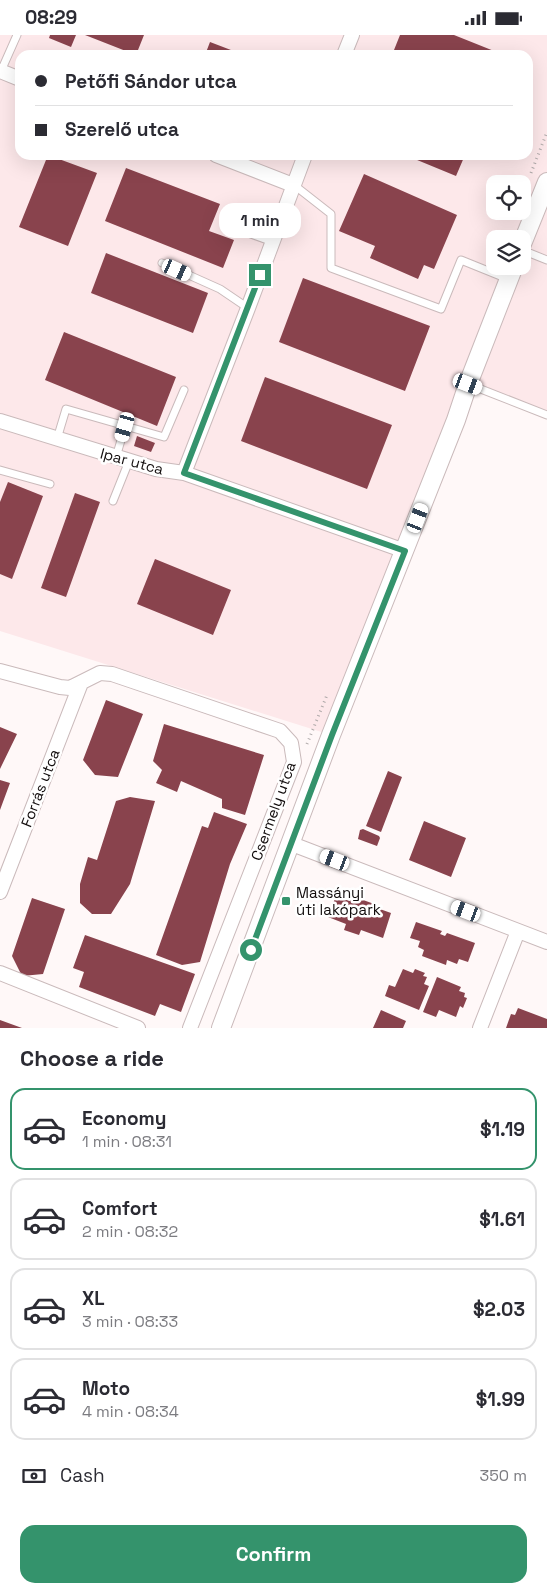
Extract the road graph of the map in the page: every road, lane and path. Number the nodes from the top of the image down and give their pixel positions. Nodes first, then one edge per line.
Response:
1 (17, 35) edge
2 (352, 35) edge
3 (346, 50) edge
4 (1, 71) edge
5 (15, 77) edge
6 (547, 131) edge
7 (229, 160) edge
8 (303, 160) edge
9 (531, 175) edge
10 (547, 182) edge
11 (293, 185) junction
12 (226, 225) dead end
13 (528, 230) edge
14 (273, 242) junction
15 (531, 253) edge
16 (547, 259) edge
17 (162, 263) dead end
18 (486, 266) edge
19 (510, 275) edge
20 (248, 307) junction
21 (468, 384) junction
22 (184, 390) dead end
23 (546, 414) edge
24 (0, 421) edge
25 (125, 427) junction
26 (57, 439) junction
27 (122, 459) junction
28 (0, 469) edge
29 (184, 473) junction
30 (50, 484) dead end
31 (113, 501) dead end
32 (405, 551) junction
33 (0, 671) edge
34 (81, 683) junction
35 (292, 844) junction
36 (1, 887) edge
37 (518, 931) junction
38 (547, 942) edge
39 (0, 973) edge
40 (138, 1028) edge
41 (190, 1028) edge
42 (221, 1028) edge
43 (480, 1028) edge

1 - 4 lane
2 - 3 street
4 - 5 street
6 - 9 path
7 - 11 street
8 - 11 street
10 - 13 street
11 - 14 street
11 - 18 lane
12 - 14 lane
14 - 20 street
15 - 16 lane
17 - 20 lane
19 - 21 street
20 - 29 street
21 - 23 lane
21 - 32 street
22 - 25 lane
24 - 26 street, Ipar utca
25 - 26 lane
25 - 27 lane
26 - 27 street, Ipar utca
27 - 29 street, Ipar utca
27 - 31 lane
28 - 30 lane
29 - 32 street, Ipar utca
32 - 35 street
33 - 34 street, Csermely utca
34 - 36 street, Forrás utca
34 - 41 street, Csermely utca
35 - 37 street
35 - 42 street
37 - 38 street
37 - 43 street
39 - 40 street

